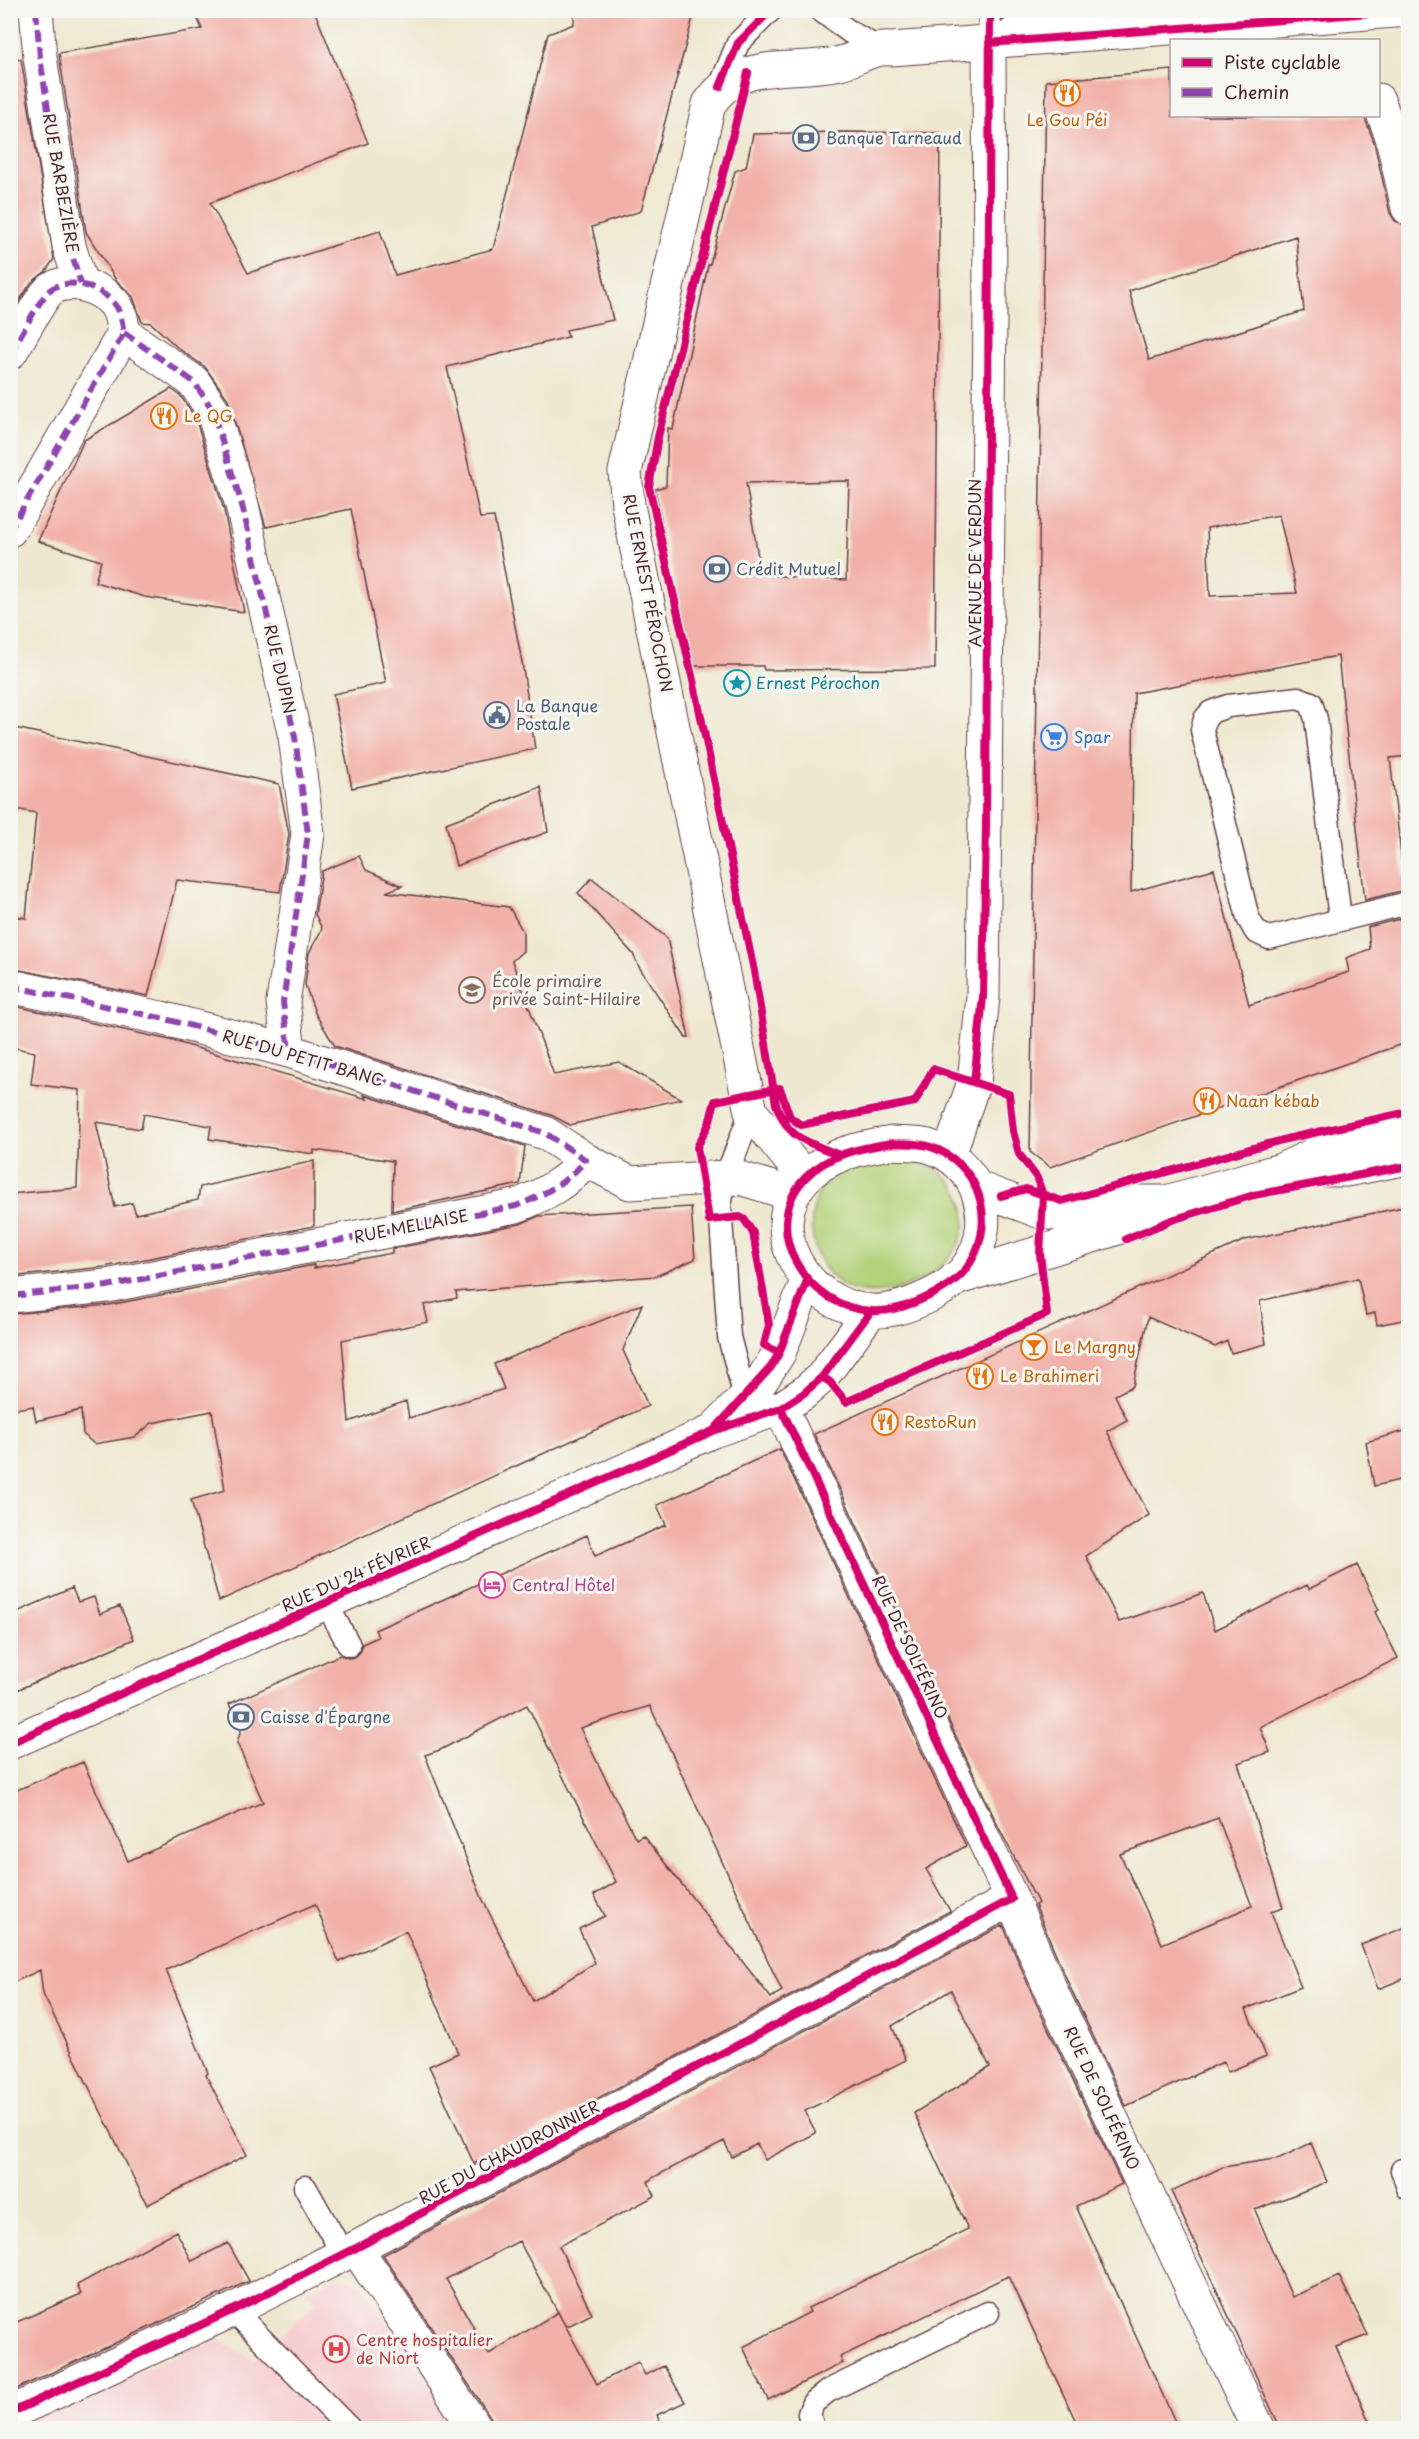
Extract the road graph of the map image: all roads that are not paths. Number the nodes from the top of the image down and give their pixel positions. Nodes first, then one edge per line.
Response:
1 (36, 10) edge
2 (771, 10) edge
3 (820, 10) edge
4 (990, 10) edge
5 (1084, 10) edge
6 (1408, 10) edge
7 (1358, 27) edge
8 (989, 43) junction
9 (878, 48) junction
10 (720, 87) junction
11 (1380, 105) edge
12 (1408, 208) edge
13 (81, 284) junction
14 (124, 333) junction
15 (10, 353) edge
16 (10, 530) edge
17 (1408, 903) edge
18 (1340, 920) junction
19 (10, 986) edge
20 (289, 1051) junction
21 (751, 1112) junction
22 (1408, 1127) edge
23 (949, 1155) junction
24 (1408, 1158) edge
25 (586, 1160) junction
26 (1281, 1170) junction
27 (726, 1177) junction
28 (799, 1186) junction
29 (978, 1188) junction
30 (1166, 1202) junction
31 (955, 1279) junction
32 (807, 1281) junction
33 (10, 1296) edge
34 (871, 1311) junction
35 (745, 1398) junction
36 (781, 1407) junction
37 (713, 1431) junction
38 (326, 1603) junction
39 (349, 1645) dead end
40 (10, 1743) edge
41 (1012, 1899) junction
42 (305, 2187) dead end
43 (350, 2251) junction
44 (233, 2310) junction
45 (988, 2313) dead end
46 (10, 2413) edge
47 (349, 2428) edge
48 (475, 2428) edge
49 (813, 2428) edge
50 (1258, 2428) edge

1 - 13 street, RUE BARBEZIÈRE
2 - 10 lane
3 - 9 lane
4 - 8 lane
5 - 8 lane
6 - 7 street
7 - 8 street
8 - 9 street
8 - 23 street, AVENUE DE VERDUN
9 - 10 street
10 - 21 street, RUE ERNEST PÉROCHON
11 - 12 street
13 - 14 street
13 - 15 street
14 - 16 street
14 - 20 street, RUE DUPIN
17 - 18 lane
18 - 18 lane
19 - 20 street, RUE DU PETIT BANC
20 - 25 street, RUE DU PETIT BANC
21 - 27 lane
21 - 28 street, RUE ERNEST PÉROCHON
22 - 26 street
23 - 28 street
23 - 29 street
24 - 26 street
25 - 27 street
25 - 33 street, RUE MELLAISE
26 - 30 street
27 - 28 street
27 - 35 lane
28 - 32 street
29 - 30 street
29 - 31 street
30 - 31 street
31 - 34 street
32 - 34 street
32 - 35 street, RUE DU 24 FÉVRIER
34 - 36 street, RUE DU 24 FÉVRIER
35 - 37 street, RUE DU 24 FÉVRIER
36 - 37 street, RUE DU 24 FÉVRIER
36 - 41 street, RUE DE SOLFÉRINO
37 - 38 street, RUE DU 24 FÉVRIER
38 - 39 lane
38 - 40 street, RUE DU 24 FÉVRIER
41 - 43 street, RUE DU CHAUDRONNIER
41 - 50 street, RUE DE SOLFÉRINO
42 - 43 lane
43 - 44 street, RUE DU CHAUDRONNIER
43 - 48 street
44 - 46 street, RUE DU CHAUDRONNIER
44 - 47 lane
45 - 49 lane

